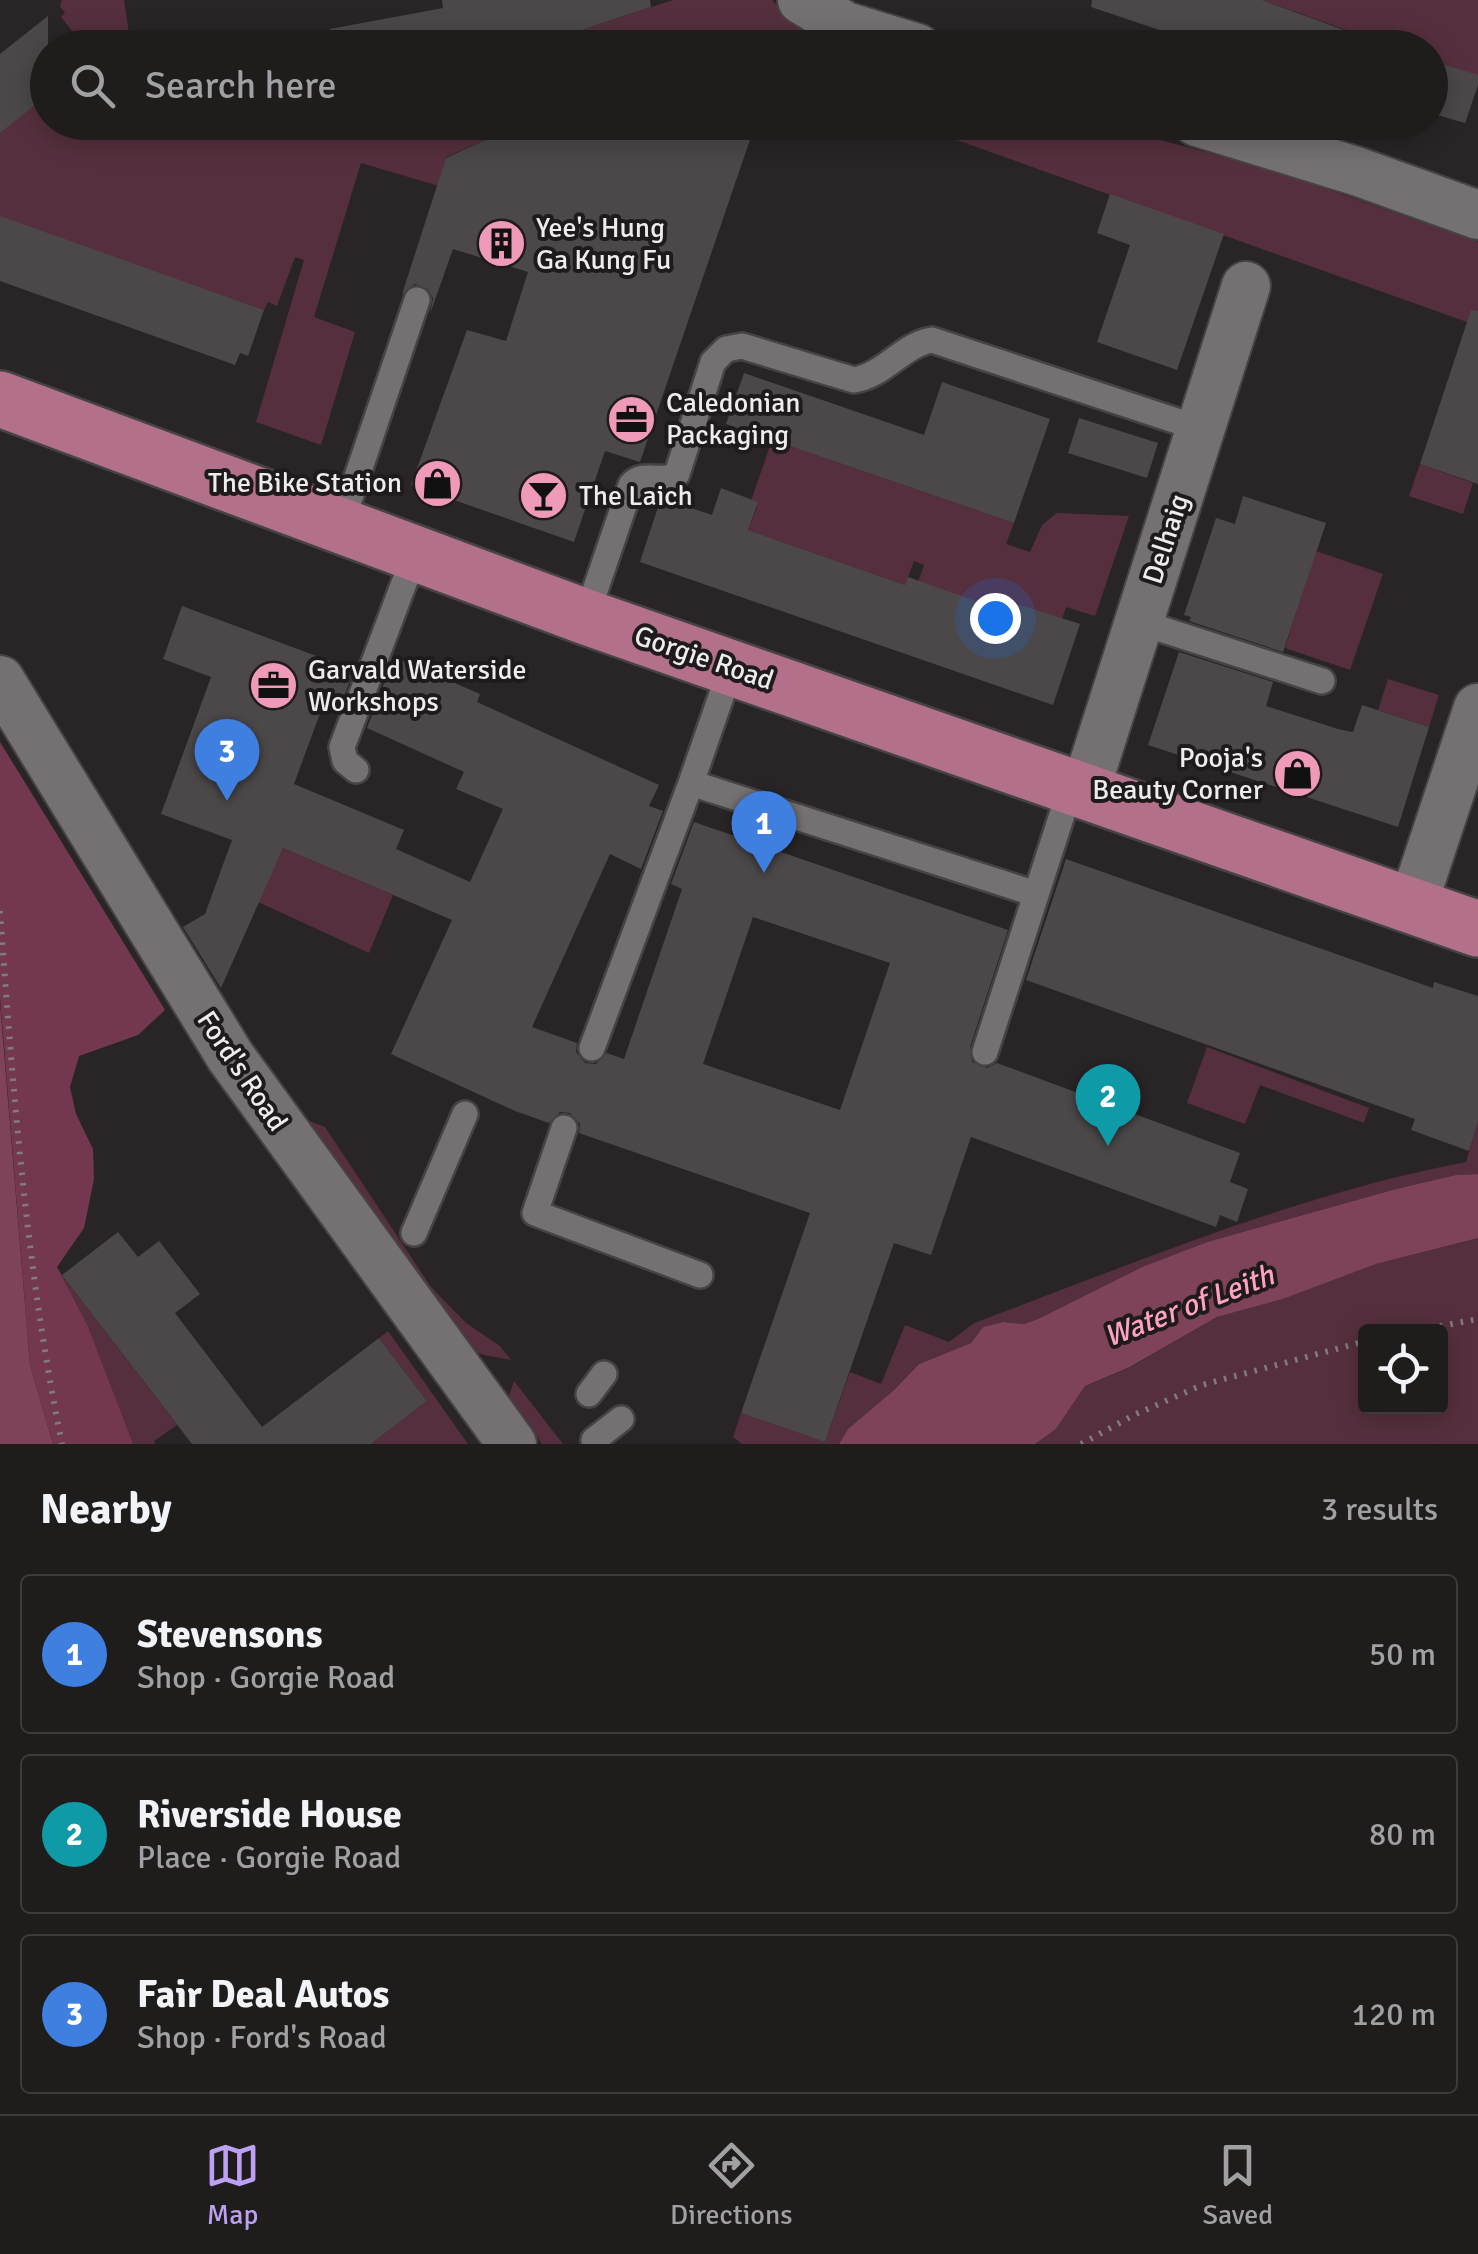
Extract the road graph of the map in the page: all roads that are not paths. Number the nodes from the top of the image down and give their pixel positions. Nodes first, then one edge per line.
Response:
1 (802, 0) edge
2 (858, 30) edge
3 (1254, 140) edge
4 (1478, 216) edge
5 (1246, 286) dead end
6 (416, 300) dead end
7 (0, 399) edge
8 (1201, 428) junction
9 (340, 527) junction
10 (415, 554) junction
11 (586, 616) junction
12 (1139, 622) junction
13 (731, 668) junction
14 (0, 680) edge
15 (1322, 682) dead end
16 (1478, 708) edge
17 (356, 770) dead end
18 (692, 783) junction
19 (1078, 789) junction
20 (1036, 894) junction
21 (1412, 906) junction
22 (1478, 929) edge
23 (592, 1048) dead end
24 (985, 1052) dead end
25 (465, 1114) dead end
26 (564, 1128) dead end
27 (414, 1233) dead end
28 (700, 1274) dead end
29 (621, 1419) dead end
30 (594, 1440) dead end
31 (512, 1444) edge

1 - 2 street
3 - 4 street
5 - 8 street, Delhaig
6 - 9 lane
7 - 9 main road, Gorgie Road
8 - 11 lane
8 - 12 street, Delhaig
9 - 10 main road, Gorgie Road
10 - 11 main road, Gorgie Road
10 - 17 lane
11 - 13 main road, Gorgie Road
12 - 15 lane
12 - 19 street, Delhaig
13 - 18 lane
13 - 19 main road, Gorgie Road
14 - 31 street, Ford's Road
16 - 21 street
18 - 20 lane
18 - 23 lane
19 - 20 lane
19 - 21 main road, Gorgie Road
20 - 24 lane
21 - 22 main road, Gorgie Road
25 - 27 lane
26 - 28 lane
29 - 30 lane

